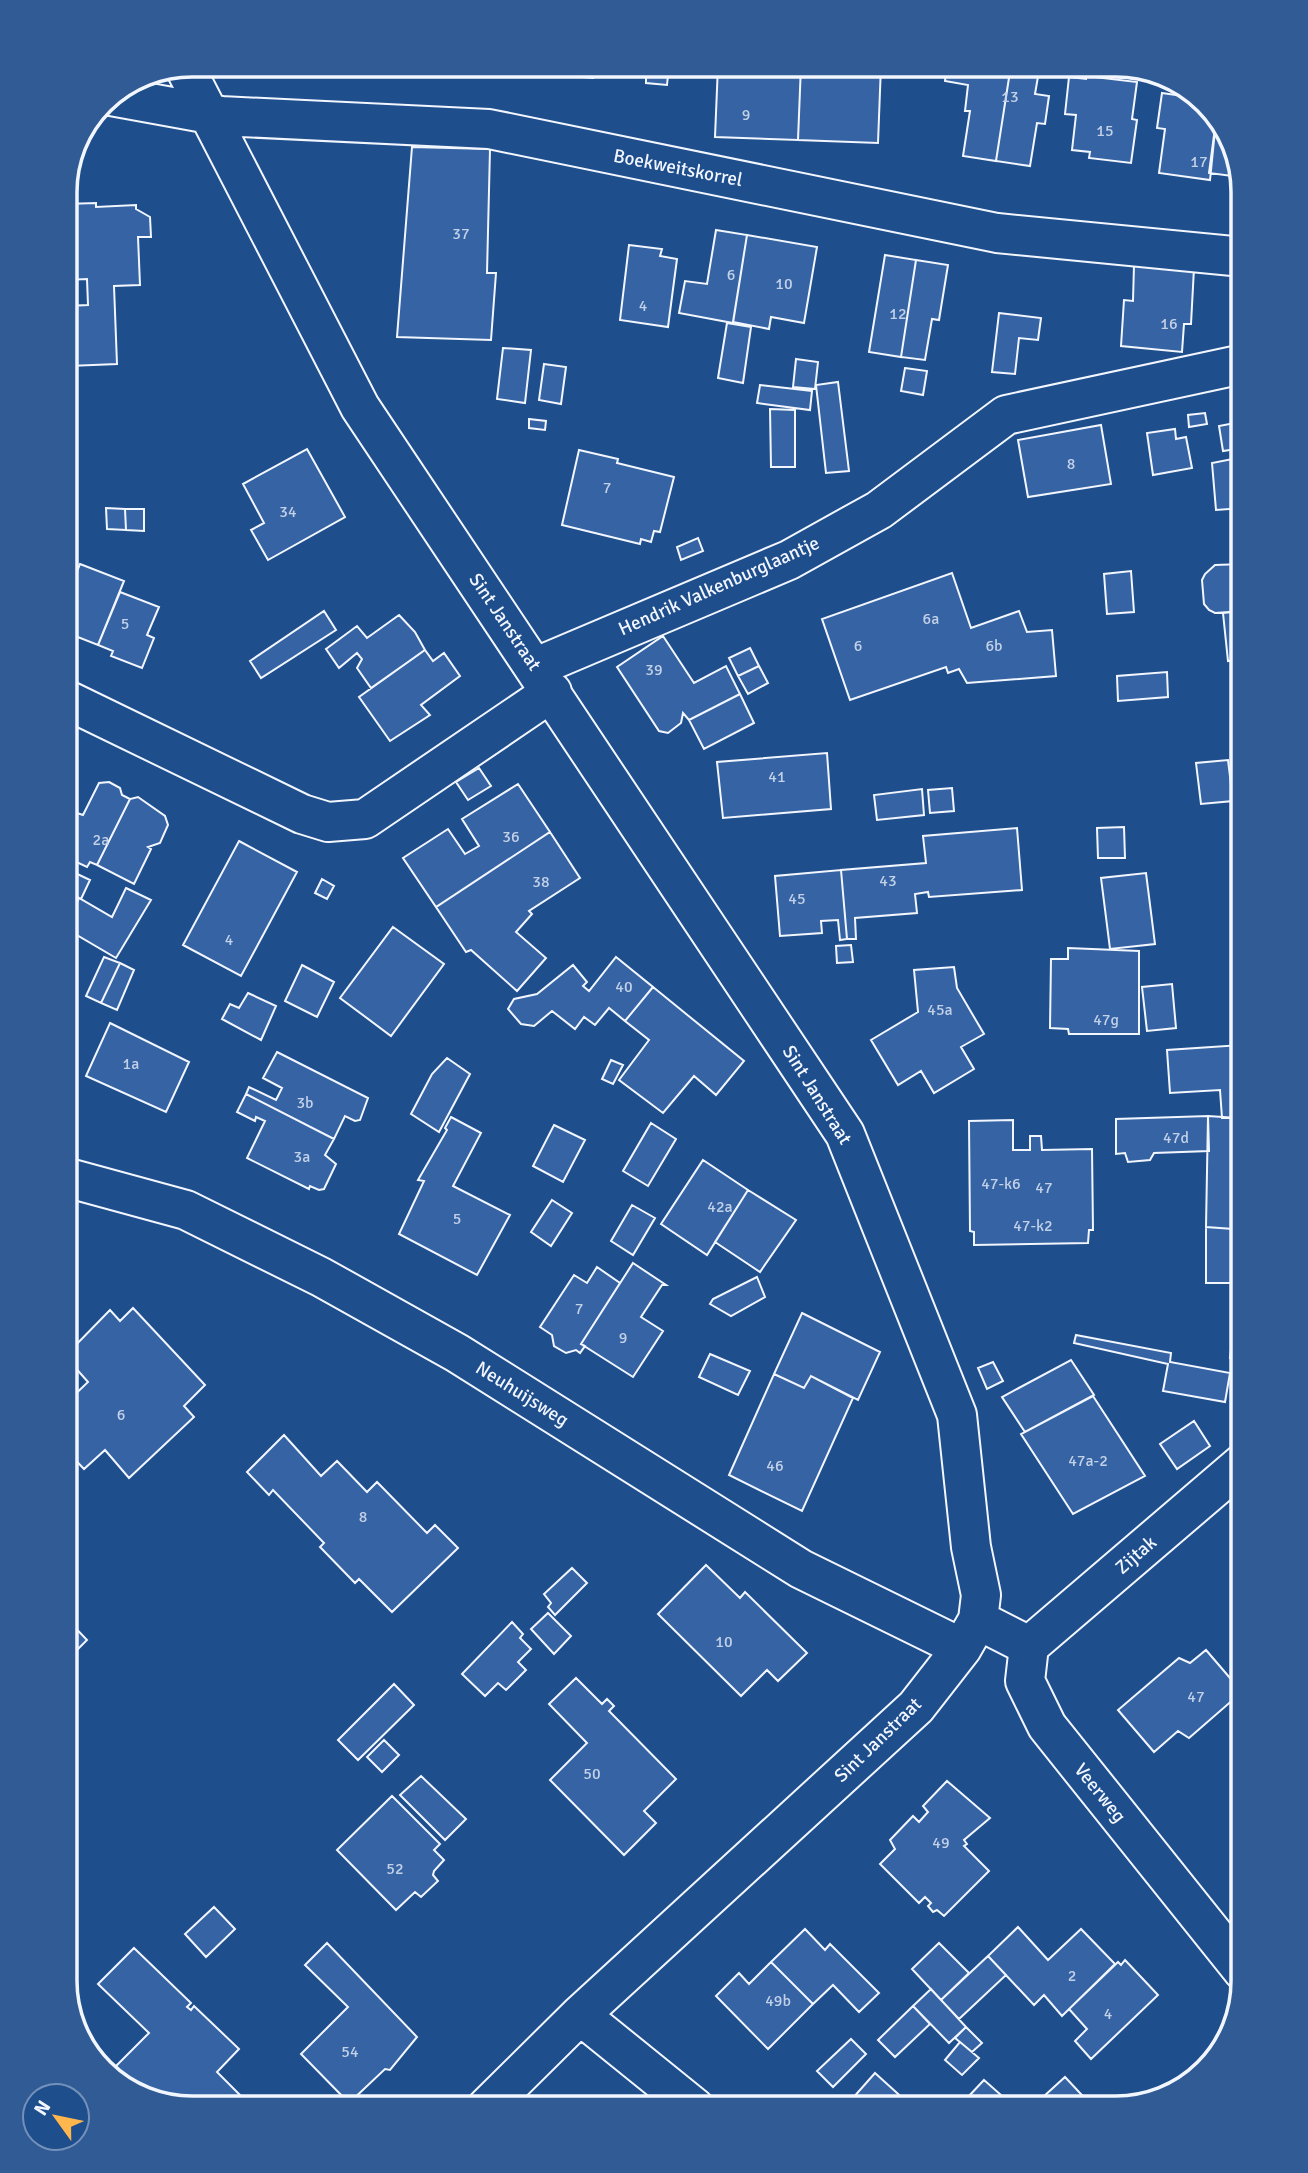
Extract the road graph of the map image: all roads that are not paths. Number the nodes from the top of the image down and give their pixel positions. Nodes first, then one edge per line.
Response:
1 (189, 77) edge
2 (126, 99) edge
3 (208, 115) junction
4 (1231, 256) edge
5 (1231, 367) edge
6 (544, 679) junction
7 (77, 705) edge
8 (77, 1180) edge
9 (1231, 1473) edge
10 (970, 1634) junction
11 (1029, 1646) junction
12 (1231, 1956) edge
13 (580, 2015) junction
14 (498, 2096) edge
15 (680, 2096) edge

1 - 3 street, Sint Janstraat
2 - 3 street, Boekweitskorrel
3 - 4 street, Boekweitskorrel
3 - 6 street, Sint Janstraat
5 - 6 street, Hendrik Valkenburglaantje
6 - 7 street, Hendrik Valkenburglaantje
6 - 10 street, Sint Janstraat
8 - 10 street, Neuhuijsweg
9 - 11 street, Zijtak
10 - 11 street
10 - 13 street, Sint Janstraat
11 - 12 street, Veerweg
13 - 14 street, Sint Janstraat
13 - 15 street

